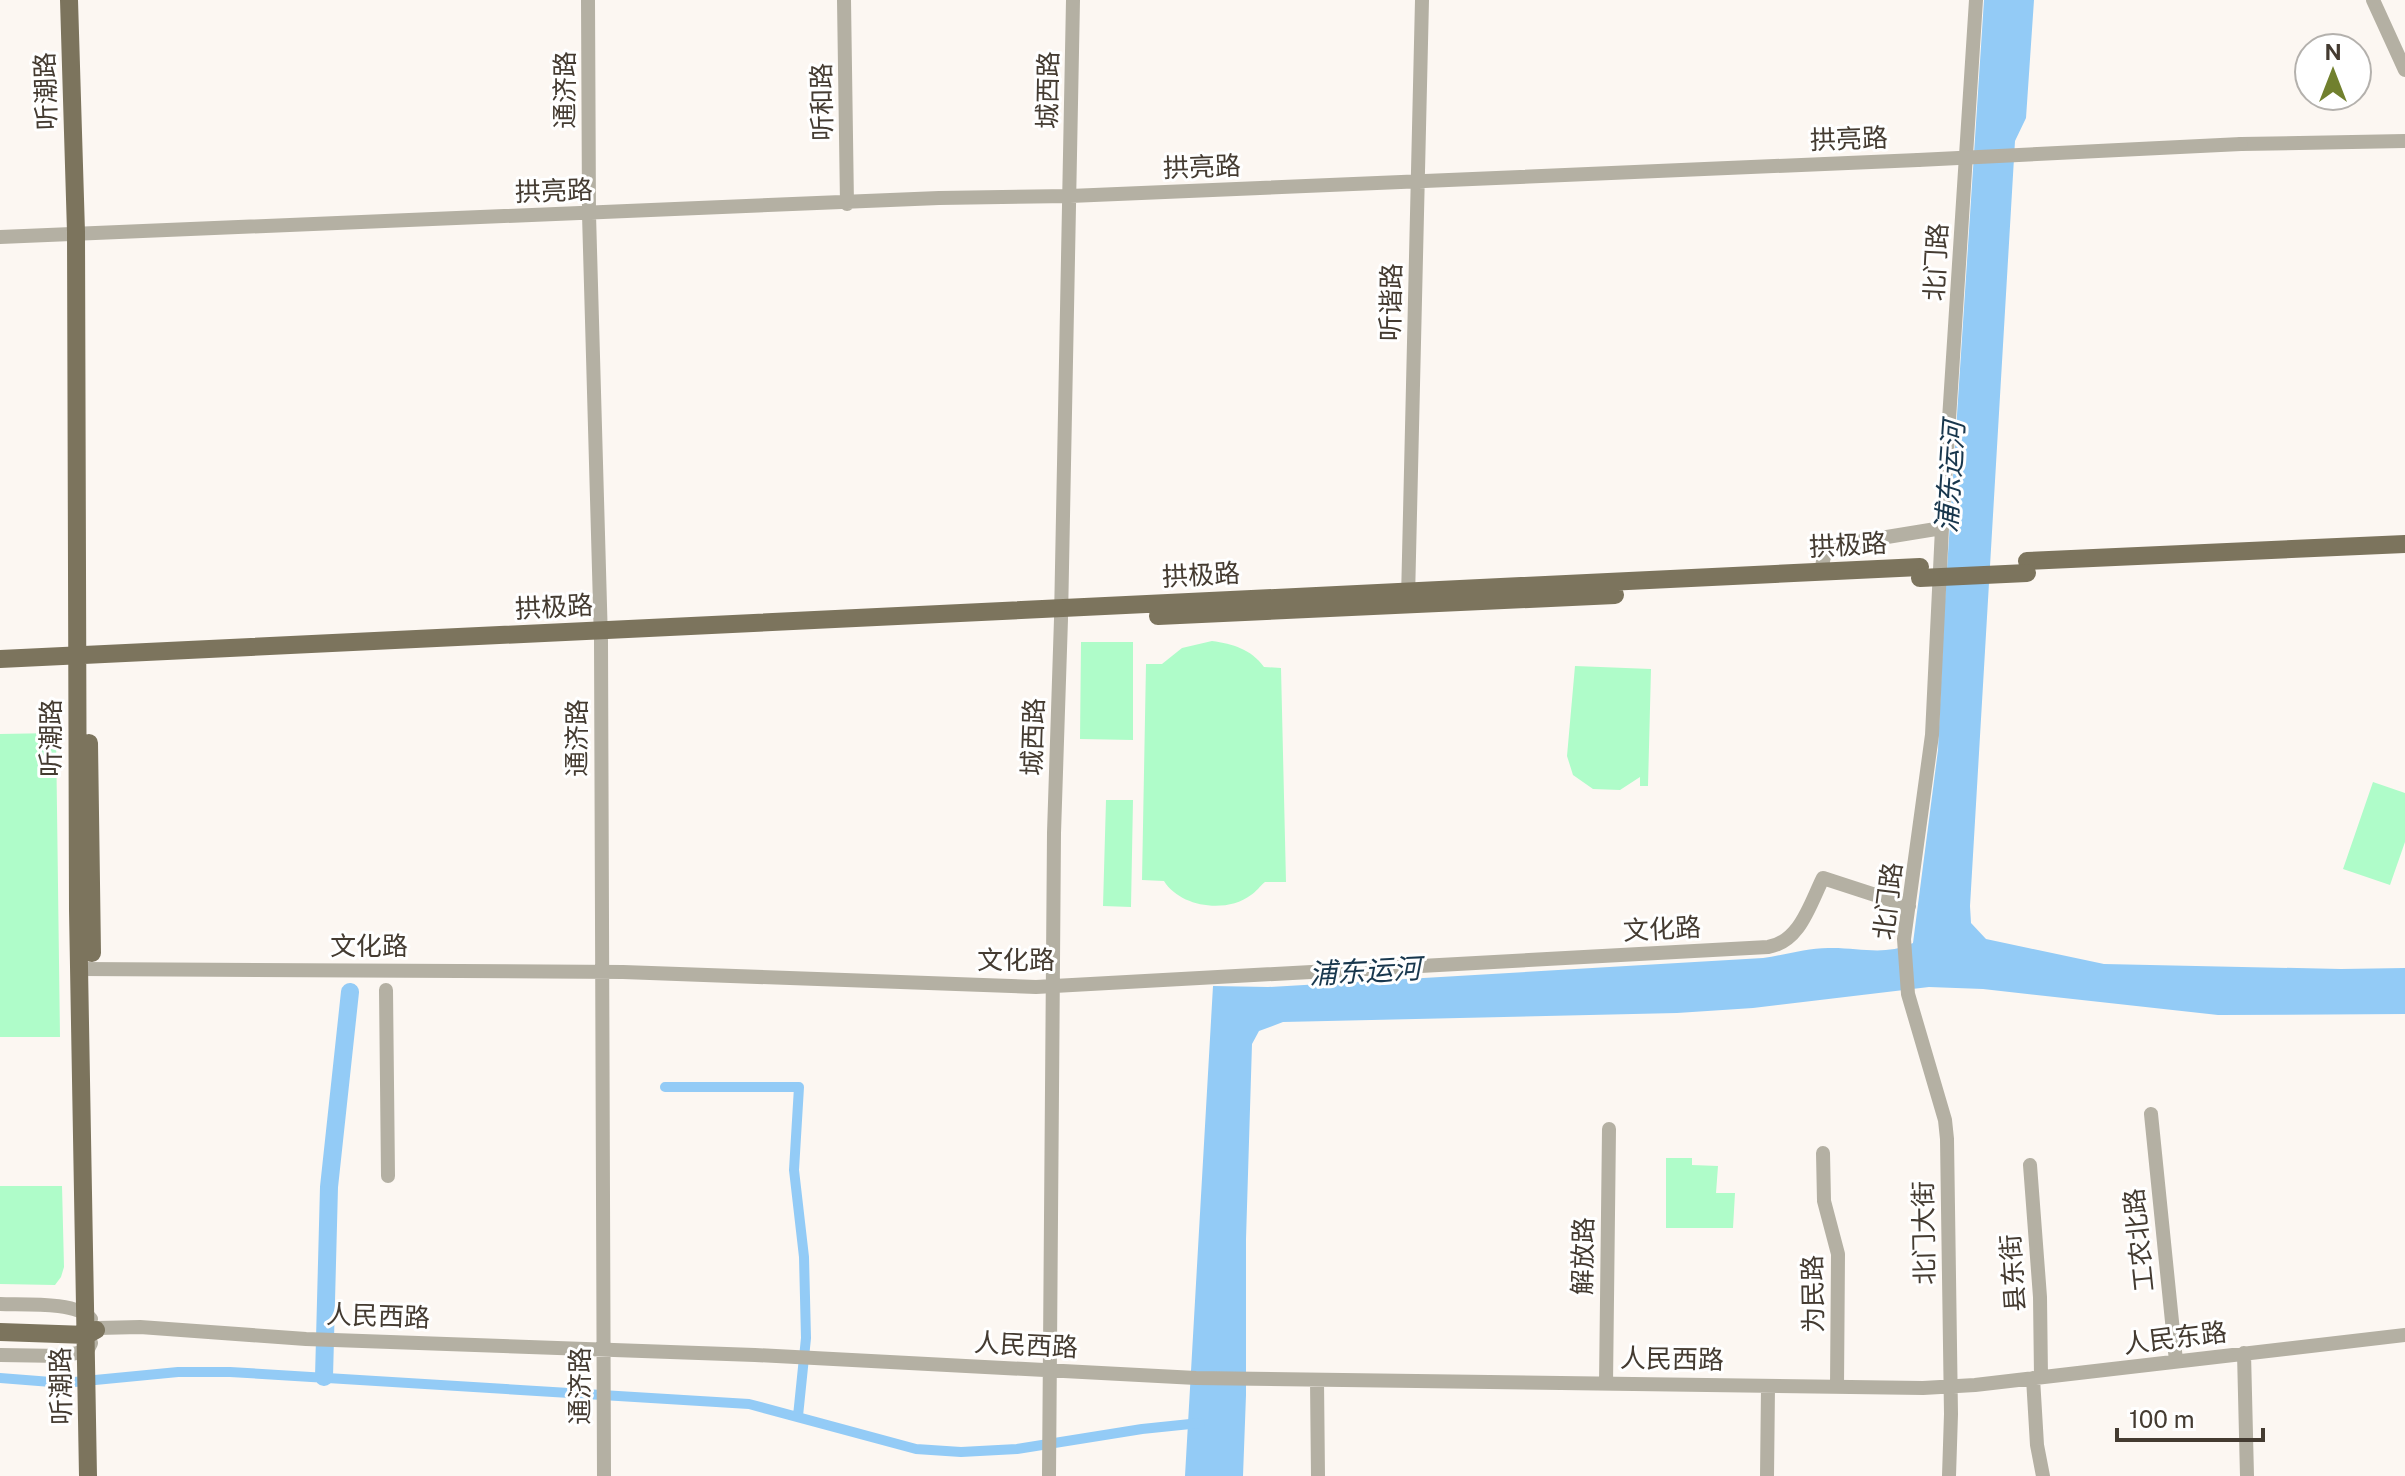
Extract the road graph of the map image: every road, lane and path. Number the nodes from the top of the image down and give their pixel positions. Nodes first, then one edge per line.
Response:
1 (69, 0) edge
2 (81, 0) edge
3 (588, 0) edge
4 (844, 0) edge
5 (1073, 0) edge
6 (1422, 0) edge
7 (1976, 0) edge
8 (2373, 0) edge
9 (2405, 70) edge
10 (2405, 141) edge
11 (1418, 182) junction
12 (1070, 196) junction
13 (847, 204) junction
14 (589, 214) junction
15 (81, 233) junction
16 (0, 237) edge
17 (1942, 528) junction
18 (2405, 544) edge
19 (2405, 556) edge
20 (2027, 567) junction
21 (1821, 572) junction
22 (1920, 573) junction
23 (1408, 599) junction
24 (1061, 614) junction
25 (601, 636) junction
26 (0, 659) edge
27 (83, 661) junction
28 (0, 670) edge
29 (1909, 906) junction
30 (86, 969) junction
31 (602, 972) junction
32 (1054, 986) junction
33 (386, 990) dead end
34 (1908, 994) joint
35 (2151, 1114) dead end
36 (1609, 1129) dead end
37 (1823, 1153) dead end
38 (2030, 1165) dead end
39 (388, 1176) dead end
40 (0, 1304) edge
41 (0, 1320) edge
42 (89, 1330) junction
43 (0, 1332) edge
44 (2405, 1335) edge
45 (603, 1352) junction
46 (2244, 1353) junction
47 (0, 1355) edge
48 (2176, 1361) junction
49 (1048, 1373) junction
50 (2037, 1378) junction
51 (1317, 1381) junction
52 (93, 1384) junction
53 (1606, 1384) junction
54 (1768, 1387) junction
55 (1837, 1387) junction
56 (1951, 1387) junction
57 (88, 1476) edge
58 (99, 1476) edge
59 (604, 1476) edge
60 (1049, 1476) edge
61 (1318, 1476) edge
62 (1767, 1476) edge
63 (1949, 1476) edge
64 (2043, 1476) edge
65 (2247, 1476) edge

1 - 15 main road, 听潮路
2 - 15 main road, 听潮路
3 - 14 street, 通济路
4 - 13 street, 听和路
5 - 12 street, 城西路
6 - 11 street, 听谐路
7 - 17 street, 北门路
8 - 9 street
10 - 11 street, 拱亮路, bridge
11 - 12 street, 拱亮路
11 - 23 street, 听谐路
12 - 13 street, 拱亮路
12 - 24 street, 城西路
13 - 14 street, 拱亮路
14 - 15 street, 拱亮路
14 - 25 street, 通济路
15 - 16 street, 拱亮路
15 - 27 main road, 听潮路
17 - 21 street
17 - 29 street, 北门路
18 - 20 main road, 拱极路
19 - 20 main road, 拱极路
20 - 22 main road, 拱极路
21 - 22 main road, 拱极路
21 - 23 main road, 拱极路
22 - 23 main road, 拱极路
23 - 24 main road, 拱极路
24 - 25 main road, 拱极路
24 - 32 street, 城西路
25 - 27 main road, 拱极路
25 - 31 street, 通济路
26 - 27 main road, 拱极路
27 - 28 main road, 拱极路
27 - 30 main road, 听潮路
29 - 32 street, 文化路
29 - 34 street, 北门路
30 - 31 street, 文化路
30 - 42 main road, 听潮路
31 - 32 street, 文化路
31 - 45 street, 通济路
32 - 49 street, 城西路
33 - 39 street
34 - 56 street, 北门大街
35 - 48 street, 工农北路
36 - 53 street, 解放路
37 - 55 street, 为民路
38 - 50 street, 县东街
40 - 42 street, 人民西路
41 - 42 main road, 人民西路
42 - 43 main road, 人民西路
42 - 45 street, 人民西路
42 - 47 street, 人民西路
42 - 52 main road, 听潮路
44 - 46 street, 人民东路
45 - 49 street, 人民西路
45 - 59 street, 通济路
46 - 48 street, 人民东路
46 - 65 street
48 - 50 street, 人民东路
49 - 51 street, 人民西路
49 - 60 street, 城西路
50 - 56 street, 人民东路
50 - 64 street, 县东街
51 - 53 street, 人民西路
51 - 61 street
52 - 57 main road, 听潮路
52 - 58 main road, 听潮路
53 - 54 street, 人民西路
54 - 55 street, 人民西路
54 - 62 street
55 - 56 street, 人民西路
56 - 63 street, 北门大街

